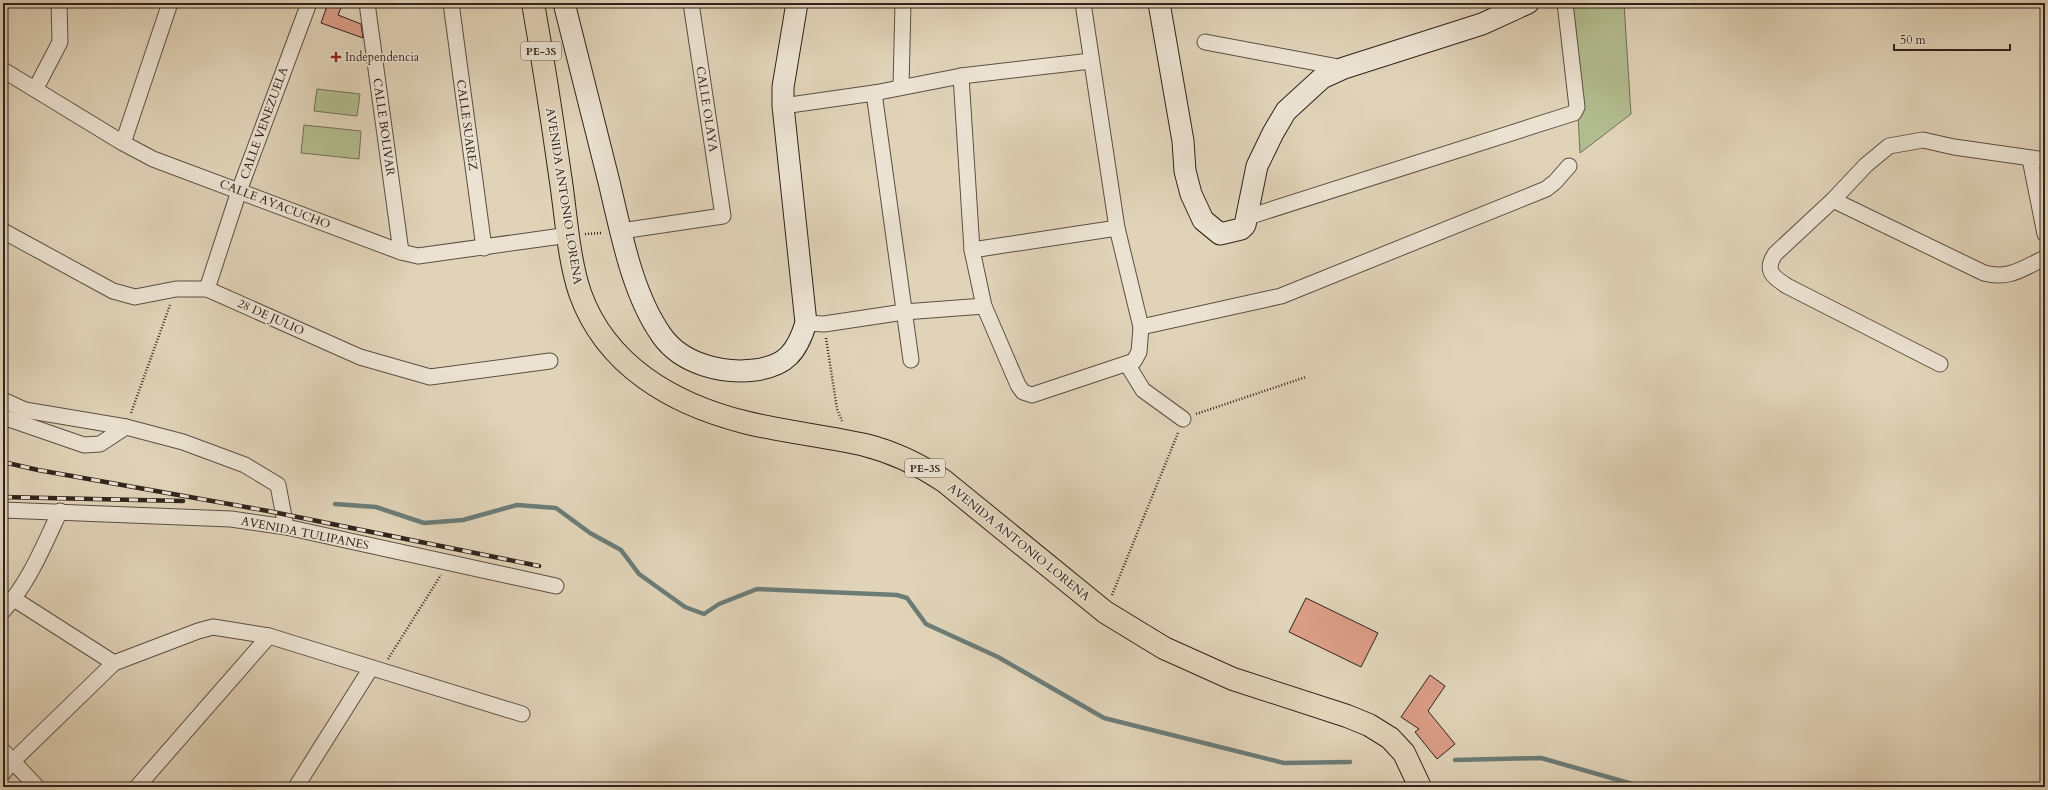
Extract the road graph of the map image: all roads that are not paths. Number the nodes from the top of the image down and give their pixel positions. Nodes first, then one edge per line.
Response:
1 (59, 3) edge
2 (170, 3) edge
3 (309, 3) edge
4 (367, 3) edge
5 (451, 3) edge
6 (533, 3) edge
7 (564, 3) edge
8 (690, 3) edge
9 (797, 3) edge
10 (903, 3) edge
11 (1083, 3) edge
12 (1159, 3) edge
13 (1528, 3) edge
14 (1565, 3) edge
15 (1205, 42) dead end
16 (1091, 61) junction
17 (1344, 68) junction
18 (3, 70) edge
19 (961, 76) junction
20 (901, 87) junction
21 (36, 88) junction
22 (874, 93) junction
23 (783, 106) junction
24 (123, 143) junction
25 (2030, 159) junction
26 (2045, 160) edge
27 (1569, 166) dead end
28 (239, 191) junction
29 (1833, 200) junction
30 (1248, 217) junction
31 (1117, 228) junction
32 (3, 231) edge
33 (621, 231) junction
34 (2045, 234) edge
35 (569, 235) junction
36 (484, 248) junction
37 (972, 250) junction
38 (401, 252) junction
39 (2045, 258) edge
40 (207, 289) junction
41 (984, 306) junction
42 (904, 312) junction
43 (815, 324) junction
44 (1141, 327) junction
45 (911, 360) dead end
46 (550, 361) dead end
47 (1127, 364) junction
48 (1940, 364) dead end
49 (3, 400) edge
50 (3, 417) edge
51 (1183, 419) road end
52 (126, 427) junction
53 (3, 510) edge
54 (60, 511) junction
55 (286, 527) junction
56 (556, 586) dead end
57 (14, 599) junction
58 (3, 611) edge
59 (269, 636) junction
60 (114, 663) junction
61 (376, 669) junction
62 (522, 714) dead end
63 (6, 762) edge
64 (37, 787) edge
65 (137, 787) edge
66 (296, 787) edge
67 (1420, 787) edge

1 - 21 street
2 - 24 street
3 - 28 street, CALLE VENEZUELA
4 - 38 street, CALLE BOLIVAR
5 - 36 street, CALLE SUAREZ
6 - 35 highway, AVENIDA ANTONIO LORENA / PE-3S
7 - 33 main road
8 - 33 street, CALLE OLAYA
9 - 23 main road
10 - 20 street
11 - 16 street
12 - 30 main road
13 - 17 main road
14 - 30 street
15 - 17 street
16 - 19 street
16 - 31 street
17 - 30 main road
18 - 21 street, CALLE AYACUCHO
19 - 20 street
19 - 37 street
20 - 22 street
21 - 24 street, CALLE AYACUCHO
22 - 23 street
22 - 42 street
23 - 43 main road
24 - 28 street, CALLE AYACUCHO
25 - 26 street
25 - 29 street
25 - 34 street
27 - 44 street
28 - 38 street, CALLE AYACUCHO
28 - 40 street, CALLE VENEZUELA
29 - 39 street
29 - 48 street
31 - 37 street
31 - 44 street
32 - 40 street, 28 DE JULIO
33 - 43 main road
35 - 36 street, CALLE AYACUCHO
35 - 67 highway, AVENIDA ANTONIO LORENA / PE-3S
36 - 38 street, CALLE AYACUCHO
37 - 41 street
40 - 46 street, 28 DE JULIO
41 - 42 street
41 - 47 street
42 - 43 street
42 - 45 street
44 - 47 street
47 - 51 street
49 - 52 street
50 - 52 street
52 - 55 street
53 - 54 street, AVENIDA TULIPANES
54 - 55 street, AVENIDA TULIPANES
54 - 57 street
55 - 56 street, AVENIDA TULIPANES
57 - 58 street
57 - 60 street
59 - 60 street
59 - 61 street
59 - 65 street
60 - 63 street
61 - 62 street
61 - 66 street
63 - 64 street

